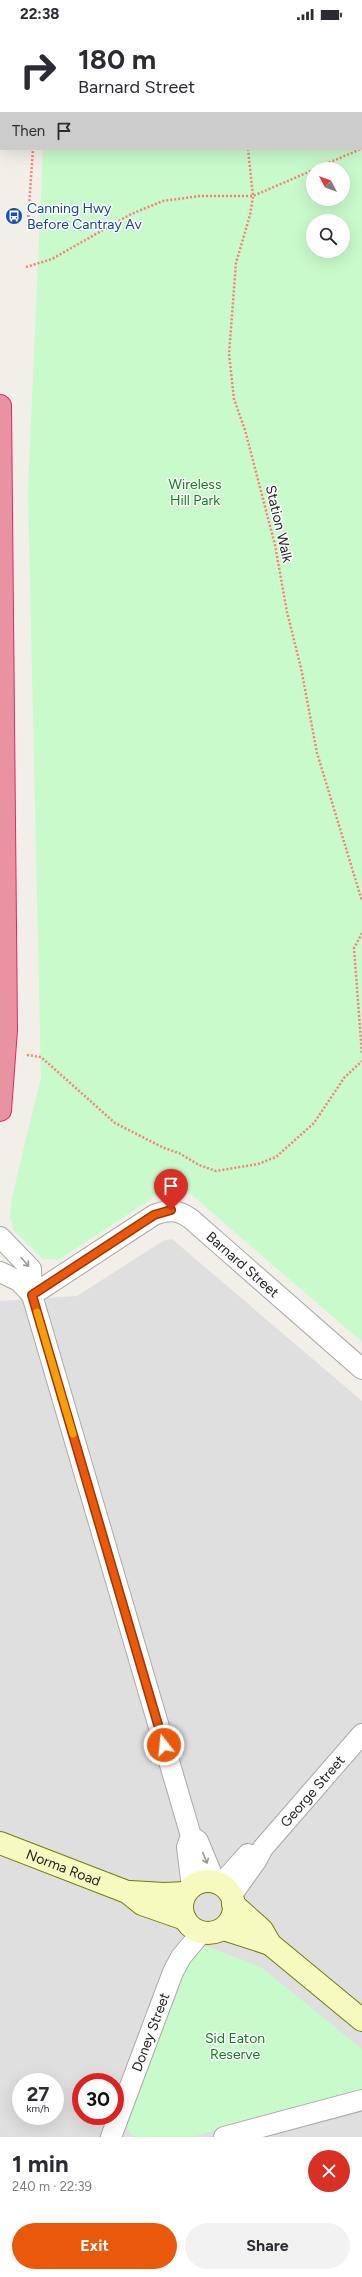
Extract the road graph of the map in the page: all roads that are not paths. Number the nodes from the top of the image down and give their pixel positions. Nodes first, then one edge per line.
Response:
1 (0, 406) edge
2 (0, 1110) edge
3 (0, 1237) edge
4 (0, 1272) edge
5 (32, 1295) junction
6 (362, 1369) edge
7 (362, 1734) edge
8 (191, 1836) junction
9 (0, 1843) edge
10 (189, 1890) junction
11 (126, 1892) junction
12 (225, 1892) junction
13 (192, 1925) junction
14 (224, 1929) junction
15 (270, 1944) junction
16 (362, 2020) edge
17 (362, 2100) edge
18 (111, 2137) edge
19 (224, 2137) edge

1 - 2 highway
3 -> 5 street
4 - 5 street
5 - 6 street, Barnard Street
5 - 8 street
7 - 12 street, George Street
8 - 10 street
8 -> 12 street
9 - 11 street, Norma Road
10 - 11 street, Norma Road
10 - 12 street
10 - 13 street
11 - 13 street, Norma Road
12 - 14 street
12 - 15 street
13 - 14 street
13 - 18 street, Doney Street
14 - 15 street
15 - 16 street
17 - 19 street

